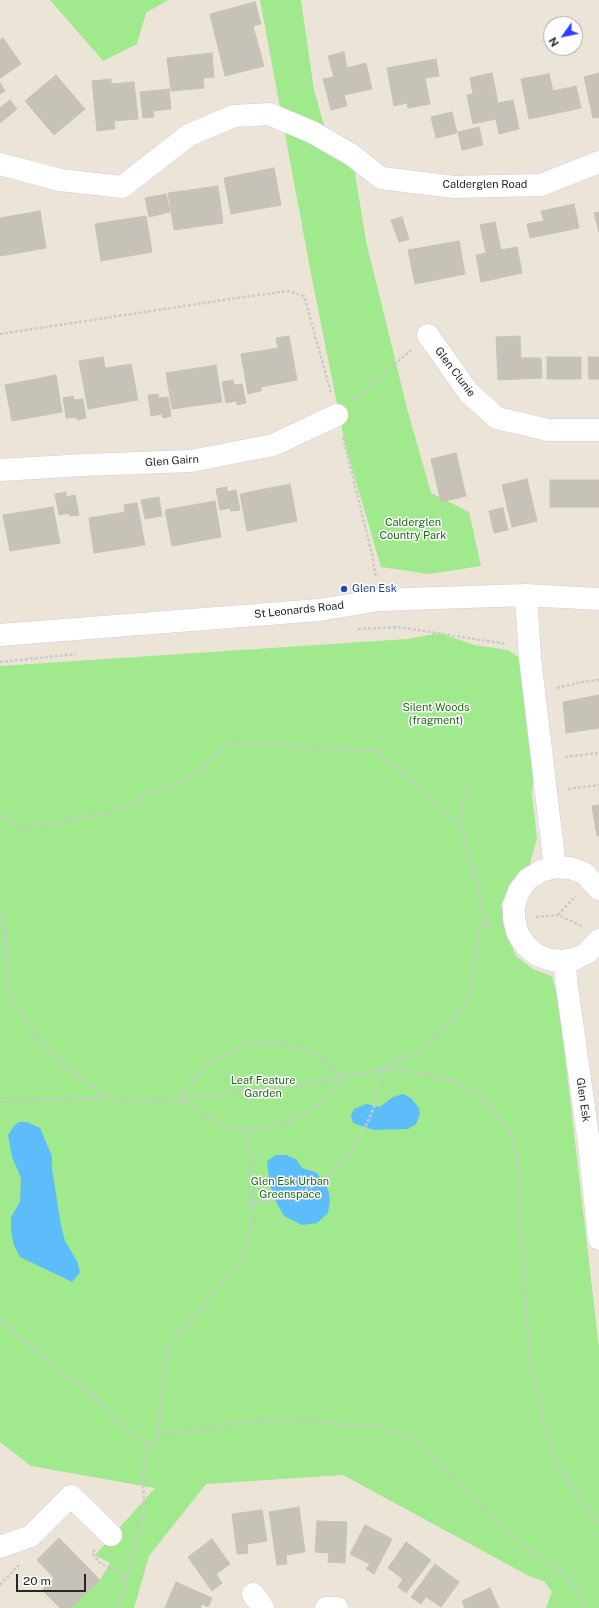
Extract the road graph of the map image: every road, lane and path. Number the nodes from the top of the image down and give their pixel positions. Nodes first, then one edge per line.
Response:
1 (599, 162) edge
2 (0, 164) edge
3 (0, 334) edge
4 (428, 335) joint
5 (337, 415) junction
6 (599, 430) edge
7 (0, 470) edge
8 (526, 595) junction
9 (599, 599) edge
10 (379, 600) junction
11 (355, 629) dead end
12 (0, 635) edge
13 (530, 649) junction
14 (77, 654) dead end
15 (0, 662) edge
16 (599, 680) edge
17 (557, 688) dead end
18 (599, 753) edge
19 (542, 758) junction
20 (599, 785) edge
21 (469, 786) dead end
22 (569, 789) dead end
23 (0, 814) edge
24 (454, 820) dead end
25 (555, 867) junction
26 (599, 889) edge
27 (0, 914) edge
28 (514, 920) junction
29 (487, 925) junction
30 (592, 934) edge
31 (566, 961) junction
32 (378, 1071) junction
33 (342, 1077) junction
34 (109, 1098) junction
35 (181, 1099) junction
36 (591, 1099) edge
37 (0, 1100) edge
38 (246, 1128) junction
39 (252, 1203) junction
40 (599, 1239) edge
41 (0, 1319) edge
42 (159, 1433) junction
43 (148, 1446) junction
44 (599, 1524) edge
45 (111, 1535) dead end
46 (0, 1547) edge
47 (116, 1608) edge
48 (326, 1608) edge
49 (337, 1608) edge
50 (584, 1608) edge

1 - 2 street, Calderglen Road
3 - 5 path
4 - 5 path
4 - 6 street, Glen Clunie
5 - 7 street, Glen Gairn
5 - 10 path
8 - 9 street, St Leonards Road
8 - 10 street, St Leonards Road
8 - 13 street
10 - 12 street, St Leonards Road
11 - 13 path
13 - 19 street
14 - 15 path
16 - 17 path
18 - 19 path
19 - 25 street
20 - 22 path
21 - 29 path
23 - 24 path
25 - 26 street
25 - 28 street
27 - 34 path
28 - 29 path
28 - 30 path
28 - 31 street
29 - 32 path
30 - 31 street
31 - 36 street, Glen Esk
32 - 33 path
32 - 39 path
32 - 44 path
33 - 35 path
33 - 35 path
33 - 38 path
34 - 35 path
34 - 37 path
35 - 38 path
36 - 40 street, Glen Esk
38 - 39 path
39 - 42 path
41 - 43 path
42 - 43 path
42 - 50 path
43 - 47 path
45 - 46 street
48 - 49 street

